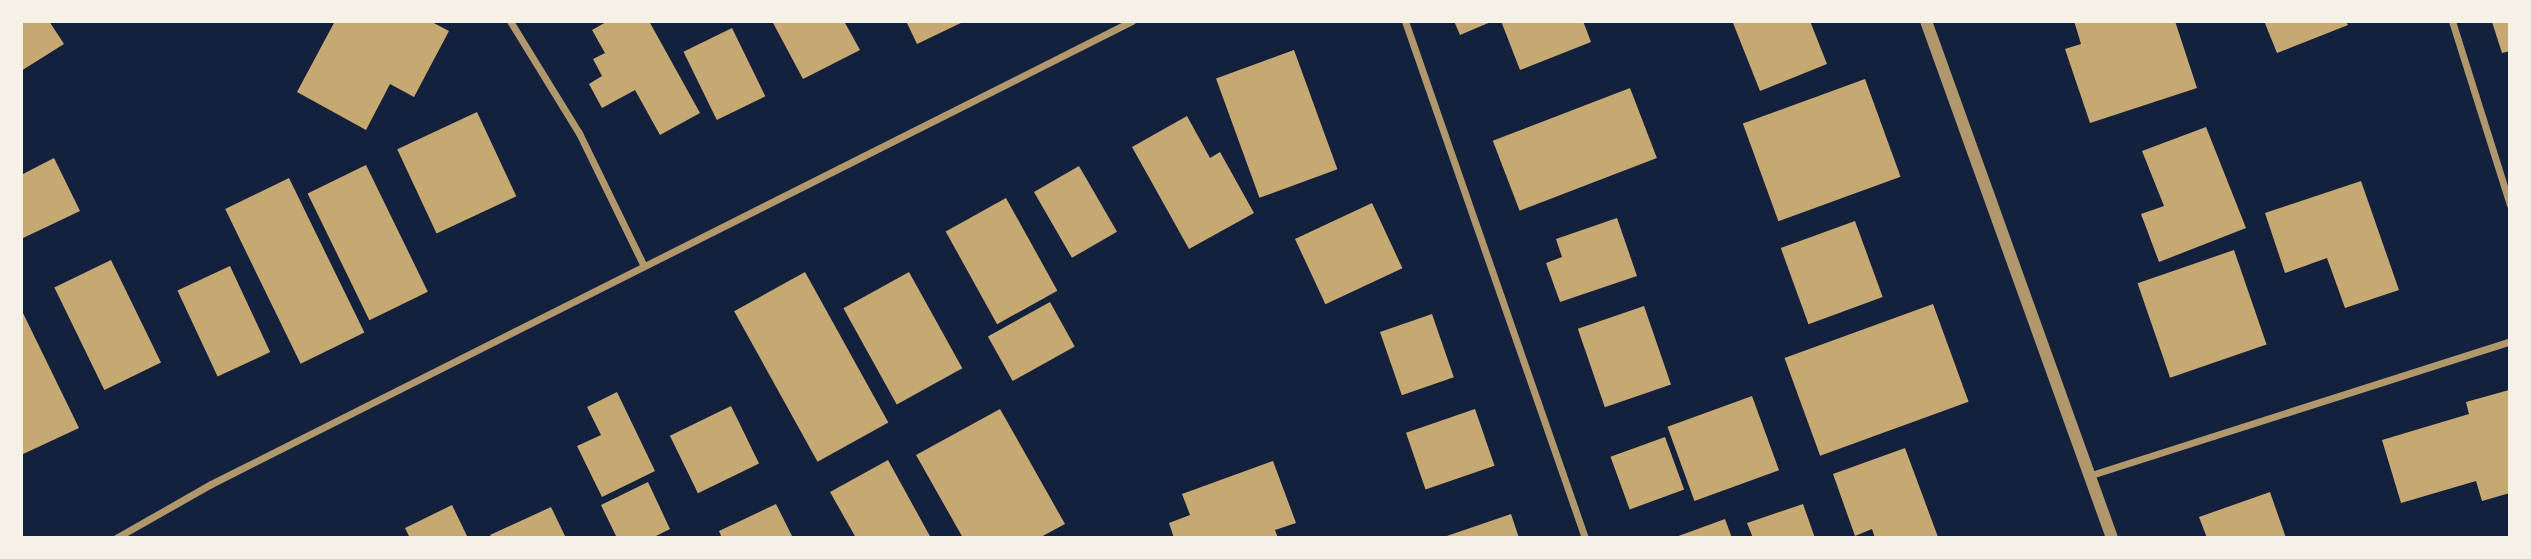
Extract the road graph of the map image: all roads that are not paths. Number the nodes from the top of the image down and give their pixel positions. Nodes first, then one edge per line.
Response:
1 (510, 21) edge
2 (1132, 21) edge
3 (1405, 21) edge
4 (1926, 21) edge
5 (2452, 21) edge
6 (2510, 205) edge
7 (644, 266) junction
8 (2510, 341) edge
9 (2088, 476) junction
10 (116, 538) edge
11 (1586, 538) edge
12 (2112, 538) edge

1 - 7 street
2 - 7 street
3 - 11 street
4 - 9 street
5 - 6 street
7 - 10 street
8 - 9 street
9 - 12 street

